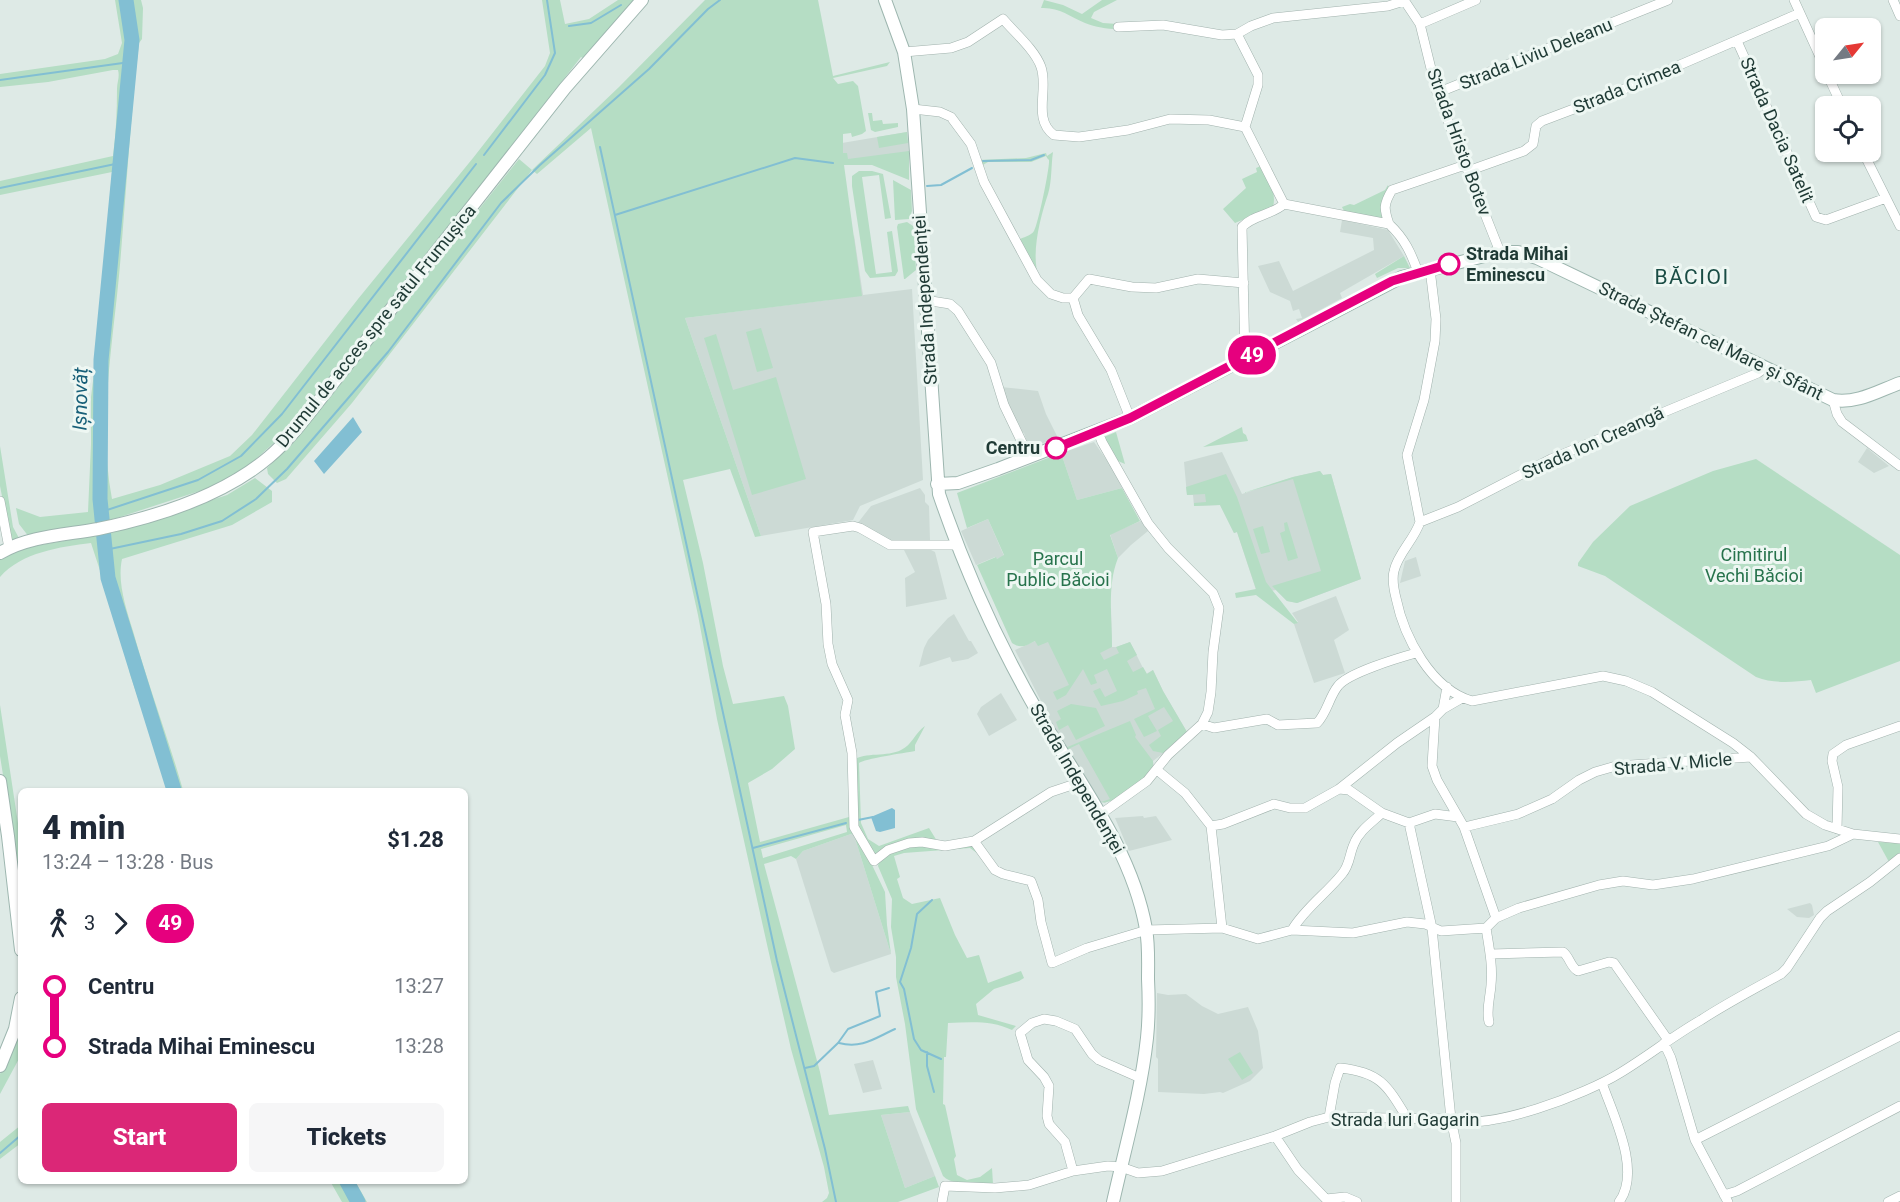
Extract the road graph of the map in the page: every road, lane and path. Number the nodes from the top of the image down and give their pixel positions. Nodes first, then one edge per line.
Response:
1 (642, 0) edge
2 (885, 0) edge
3 (1476, 0) edge
4 (1668, 0) edge
5 (1794, 0) edge
6 (1893, 0) edge
7 (1404, 1) edge
8 (1800, 13) junction
9 (1900, 16) edge
10 (1420, 24) junction
11 (1118, 27) dead end
12 (1237, 34) junction
13 (1737, 41) junction
14 (1815, 47) edge
15 (904, 52) junction
16 (1437, 93) junction
17 (913, 109) junction
18 (1245, 127) junction
19 (1868, 162) edge
20 (1467, 168) junction
21 (1886, 198) junction
22 (1284, 204) junction
23 (1389, 224) junction
24 (1900, 226) edge
25 (1500, 252) junction
26 (1424, 270) junction
27 (1244, 283) junction
28 (1073, 298) junction
29 (925, 300) junction
30 (1245, 359) junction
31 (1767, 367) junction
32 (1900, 383) edge
33 (1833, 400) junction
34 (1130, 418) junction
35 (1098, 432) junction
36 (1029, 458) junction
37 (1900, 466) edge
38 (938, 484) junction
39 (0, 501) edge
40 (1420, 522) junction
41 (957, 545) junction
42 (4, 550) edge
43 (1416, 653) junction
44 (1447, 687) junction
45 (1462, 698) junction
46 (1443, 709) junction
47 (1435, 717) junction
48 (1202, 724) junction
49 (1900, 726) edge
50 (1751, 758) junction
51 (1157, 770) junction
52 (0, 781) edge
53 (1081, 782) junction
54 (1339, 789) junction
55 (1447, 797) junction
56 (1382, 813) junction
57 (1101, 814) junction
58 (1435, 814) junction
59 (1458, 818) junction
60 (1409, 823) junction
61 (1211, 826) junction
62 (1464, 827) junction
63 (1837, 829) junction
64 (1853, 834) junction
65 (1900, 839) edge
66 (975, 841) junction
67 (1900, 858) edge
68 (1496, 918) junction
69 (18, 924) edge
70 (1222, 928) junction
71 (1432, 928) junction
72 (1486, 928) junction
73 (1147, 930) junction
74 (1292, 930) junction
75 (1491, 954) junction
76 (18, 1014) edge
77 (1489, 1022) dead end
78 (1900, 1036) edge
79 (1666, 1042) junction
80 (0, 1066) edge
81 (1140, 1078) junction
82 (1602, 1083) junction
83 (1900, 1106) edge
84 (1329, 1117) junction
85 (1407, 1118) junction
86 (1451, 1119) junction
87 (1275, 1136) junction
88 (1695, 1140) junction
89 (1121, 1167) junction
90 (1073, 1171) junction
91 (1900, 1196) edge
92 (1726, 1198) edge
93 (942, 1202) edge
94 (1113, 1202) edge
95 (1356, 1202) edge
96 (1456, 1202) edge
97 (1619, 1202) edge
98 (1888, 1202) edge

1 - 42 main road, Drumul de acces spre satul Frumușica
2 - 15 main road, Strada Independenței
3 - 10 street
4 - 16 street, Strada Liviu Deleanu
5 - 8 street
6 - 9 street
7 - 10 street, Strada Hristo Botev
7 - 12 street
8 - 13 street, Strada Crimea
8 - 14 street
10 - 16 street, Strada Hristo Botev
11 - 12 street
12 - 18 street
13 - 20 street, Strada Crimea
13 - 21 street, Strada Dacia Satelit
15 - 17 main road, Strada Independenței
15 - 18 street
16 - 20 street, Strada Hristo Botev
17 - 28 street
17 - 29 main road, Strada Independenței
18 - 22 street
19 - 21 street
20 - 23 street, Strada Crimea
20 - 25 street, Strada Hristo Botev
21 - 24 street
22 - 23 street
22 - 27 street
23 - 26 street
25 - 26 main road, Strada Ștefan cel Mare și Sfânt
25 - 31 main road, Strada Ștefan cel Mare și Sfânt
26 - 30 main road, Strada Ștefan cel Mare și Sfânt
26 - 40 street
27 - 28 street
27 - 30 street
28 - 34 street
29 - 36 street
29 - 38 main road, Strada Independenței
30 - 34 main road, Strada Ștefan cel Mare și Sfânt
31 - 33 main road, Strada Ștefan cel Mare și Sfânt
31 - 40 street, Strada Ion Creangă
32 - 33 main road, Strada Ștefan cel Mare și Sfânt
33 - 37 street
34 - 35 main road, Strada Ștefan cel Mare și Sfânt
35 - 36 main road, Strada Ștefan cel Mare și Sfânt
35 - 48 street
36 - 38 main road, Strada Ștefan cel Mare și Sfânt
38 - 41 main road, Strada Independenței
39 - 42 street
40 - 43 street
41 - 53 main road, Strada Independenței
41 - 66 street
43 - 44 street
43 - 48 street
44 - 45 street
44 - 46 street
45 - 46 street
45 - 50 street
46 - 47 street
47 - 54 street
47 - 55 street
48 - 51 street
49 - 63 street
50 - 62 street, Strada V. Micle
50 - 63 street
51 - 57 street
51 - 61 street
52 - 69 main road
53 - 57 main road, Strada Independenței
53 - 66 street
54 - 56 street
54 - 61 street
55 - 58 street
55 - 59 street
56 - 60 street
56 - 74 street
57 - 73 main road, Strada Independenței
58 - 59 street
58 - 60 street
59 - 62 street
60 - 71 street
61 - 70 street
62 - 68 street
63 - 64 street
64 - 65 street
64 - 68 street
66 - 73 street
67 - 79 street, Strada Iuri Gagarin
68 - 72 street
70 - 73 street
70 - 74 street
71 - 72 street
71 - 74 street
71 - 86 street
72 - 75 street
73 - 81 main road, Strada Independenței
75 - 77 street
75 - 79 street
76 - 80 main road
78 - 88 street
79 - 82 street, Strada Iuri Gagarin
79 - 88 street
81 - 89 main road, Strada Independenței
81 - 90 street
82 - 86 street, Strada Iuri Gagarin
82 - 97 street
83 - 92 street
84 - 85 street, Strada Iuri Gagarin
84 - 85 street
84 - 87 street, Strada Iuri Gagarin
85 - 86 street, Strada Iuri Gagarin
86 - 96 street
87 - 89 street, Strada Iuri Gagarin
87 - 95 street
88 - 92 street
89 - 90 street, Strada Iuri Gagarin
89 - 94 main road, Strada Independenței
90 - 93 street, Strada Iuri Gagarin
91 - 98 street

